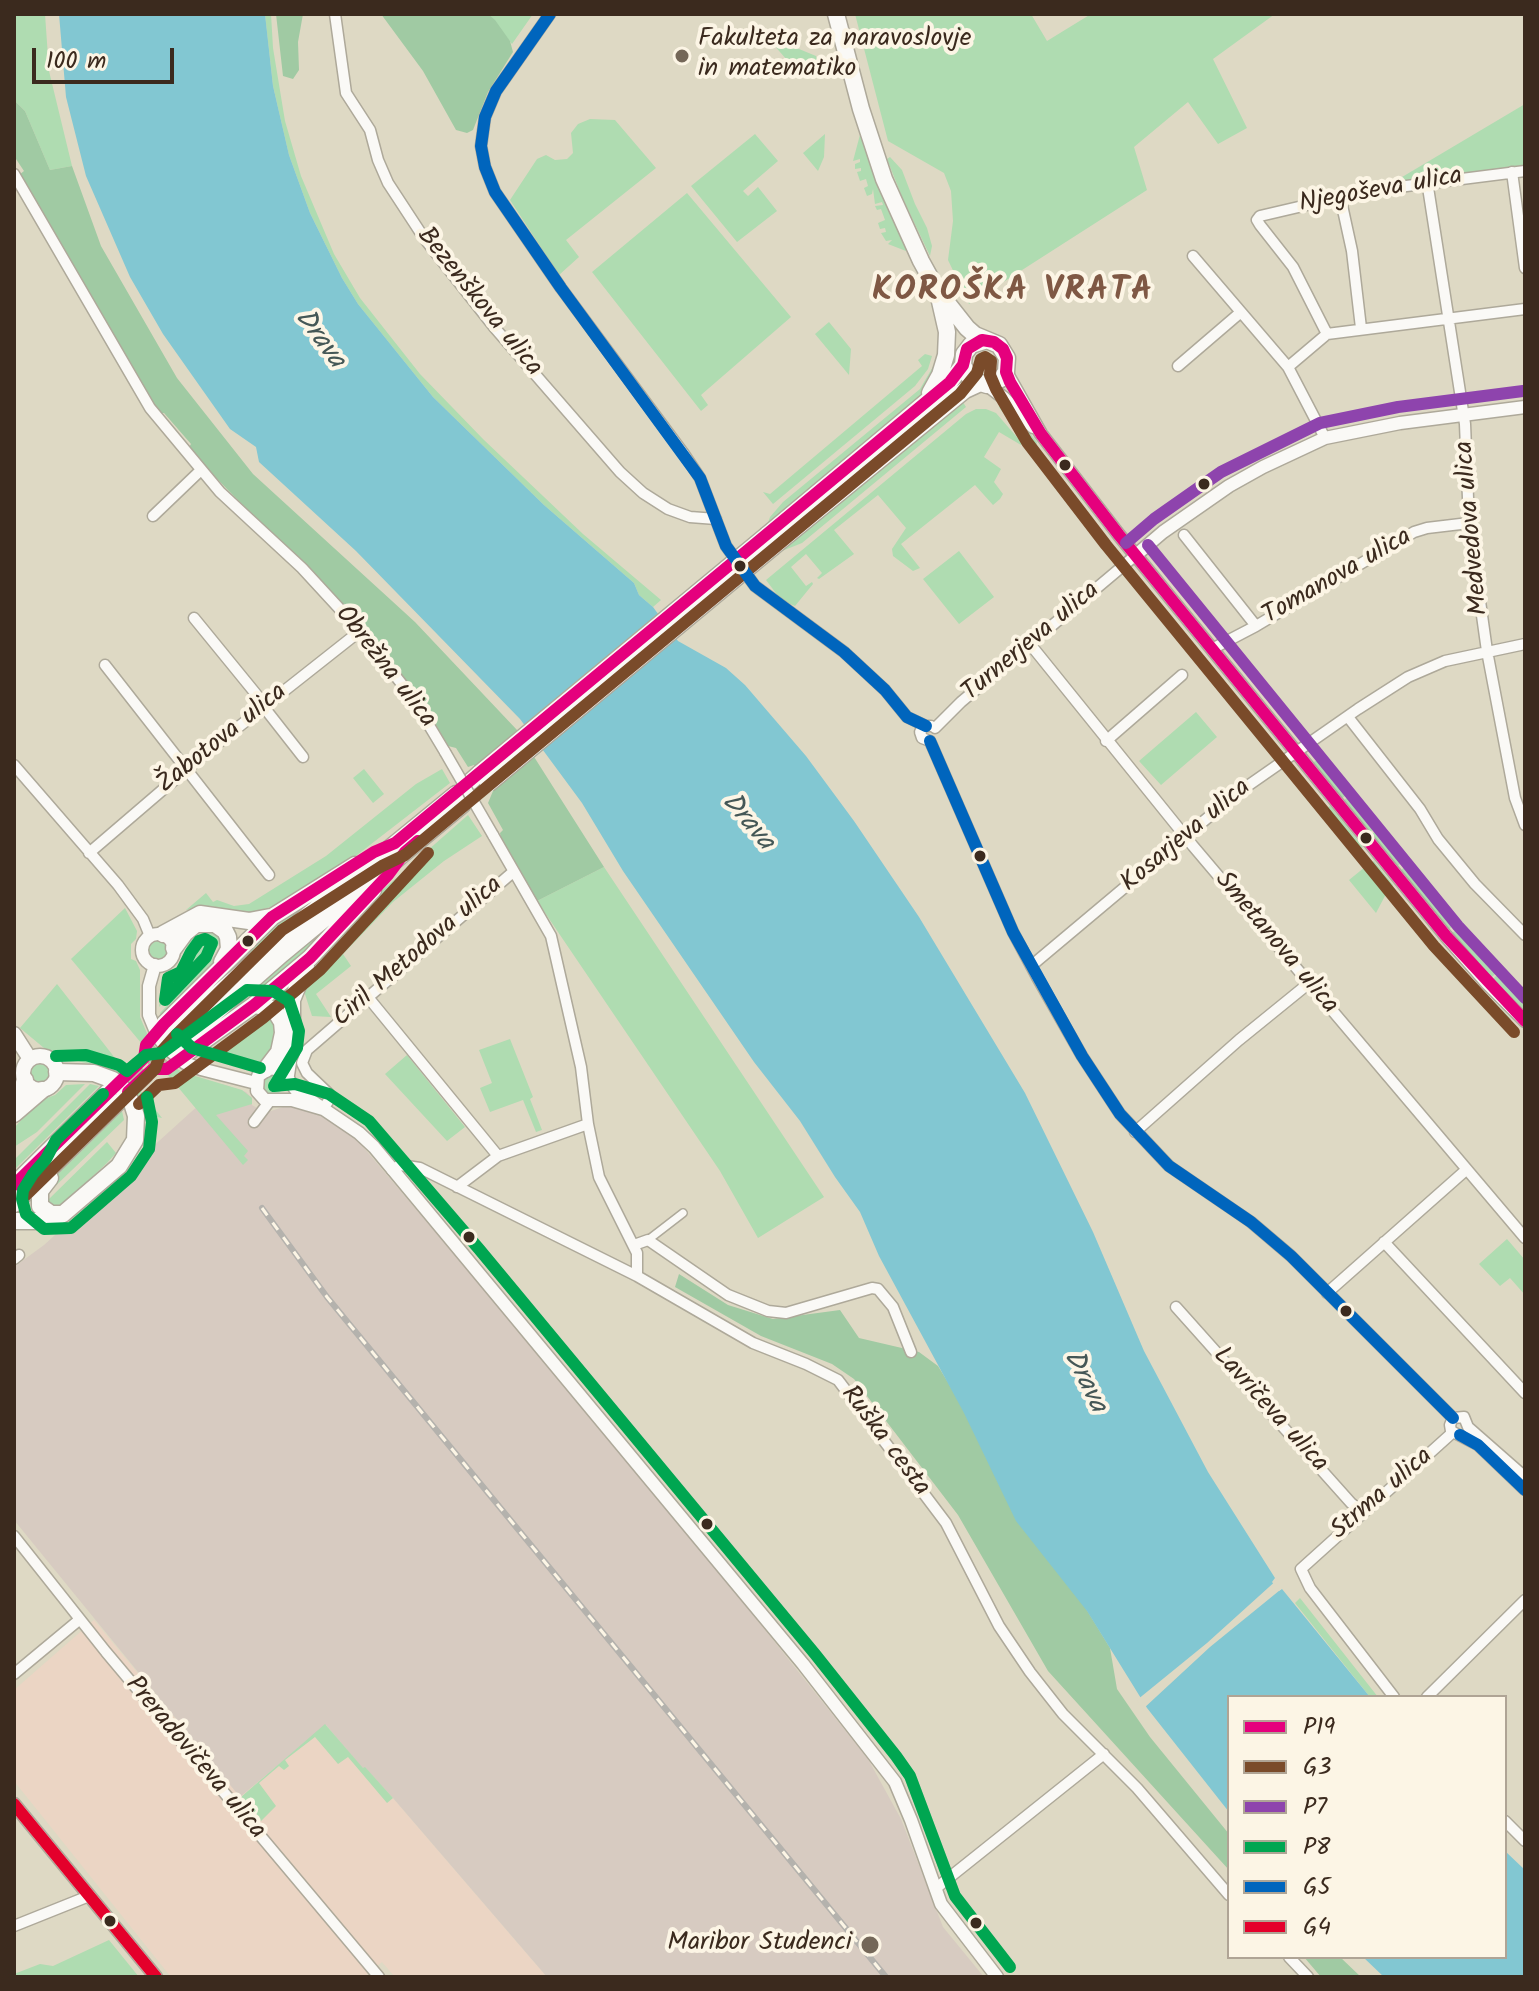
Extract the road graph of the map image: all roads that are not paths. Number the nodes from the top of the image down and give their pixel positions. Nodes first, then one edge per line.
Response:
1 (335, 14) edge
2 (550, 14) edge
3 (836, 14) edge
4 (1525, 171) edge
5 (1512, 172) junction
6 (14, 174) edge
7 (1427, 181) junction
8 (1340, 196) junction
9 (1193, 256) dead end
10 (1525, 268) edge
11 (937, 290) junction
12 (1525, 309) edge
13 (1241, 312) junction
14 (1448, 318) junction
15 (1361, 328) junction
16 (1327, 334) junction
17 (987, 340) junction
18 (965, 357) junction
19 (1178, 366) dead end
20 (1288, 367) junction
21 (1006, 372) junction
22 (983, 384) junction
23 (1525, 407) edge
24 (917, 411) junction
25 (1463, 414) junction
26 (1041, 434) junction
27 (1325, 438) junction
28 (201, 470) junction
29 (153, 516) dead end
30 (716, 519) junction
31 (1469, 523) junction
32 (1184, 535) dead end
33 (770, 541) junction
34 (1136, 555) junction
35 (194, 618) dead end
36 (1256, 626) junction
37 (360, 631) junction
38 (1030, 644) junction
39 (1525, 644) edge
40 (1212, 649) junction
41 (1487, 651) junction
42 (105, 665) dead end
43 (1182, 675) dead end
44 (263, 706) junction
45 (1348, 717) junction
46 (928, 733) junction
47 (1106, 741) junction
48 (1298, 751) junction
49 (303, 757) dead end
50 (14, 765) edge
51 (185, 771) junction
52 (479, 783) dead end
53 (459, 799) dead end
54 (1525, 825) edge
55 (1185, 837) junction
56 (400, 848) junction
57 (89, 853) junction
58 (513, 872) junction
59 (269, 875) dead end
60 (272, 917) junction
61 (156, 935) junction
62 (1525, 935) edge
63 (174, 948) junction
64 (310, 958) junction
65 (155, 965) junction
66 (1031, 966) junction
67 (219, 967) junction
68 (1308, 984) junction
69 (367, 996) junction
70 (254, 1005) junction
71 (1525, 1021) edge
72 (14, 1034) edge
73 (175, 1039) junction
74 (30, 1059) junction
75 (57, 1072) junction
76 (261, 1076) junction
77 (288, 1079) junction
78 (25, 1080) junction
79 (42, 1090) junction
80 (113, 1097) tunnel mouth
81 (275, 1101) junction
82 (323, 1109) junction
83 (14, 1114) edge
84 (254, 1122) dead end
85 (588, 1124) junction
86 (1135, 1132) junction
87 (60, 1148) junction
88 (498, 1156) junction
89 (392, 1170) junction
90 (1466, 1170) junction
91 (14, 1174) edge
92 (14, 1185) edge
93 (457, 1187) junction
94 (14, 1204) edge
95 (683, 1213) dead end
96 (63, 1214) junction
97 (14, 1221) edge
98 (1525, 1238) edge
99 (648, 1240) junction
100 (1384, 1242) junction
101 (634, 1245) junction
102 (637, 1276) junction
103 (1327, 1293) junction
104 (1176, 1307) dead end
105 (911, 1352) dead end
106 (1525, 1393) edge
107 (1453, 1418) junction
108 (1468, 1427) junction
109 (1456, 1434) junction
110 (1524, 1485) edge
111 (1363, 1513) junction
112 (14, 1536) edge
113 (1525, 1600) edge
114 (79, 1620) junction
115 (14, 1674) edge
116 (1392, 1695) edge
117 (1429, 1695) edge
118 (1104, 1754) junction
119 (14, 1804) edge
120 (19, 1818) edge
121 (1507, 1823) edge
122 (1525, 1841) edge
123 (935, 1889) junction
124 (1227, 1893) edge
125 (89, 1896) junction
126 (14, 1926) edge
127 (1291, 1959) edge
128 (156, 1977) edge
129 (379, 1977) edge
130 (997, 1977) edge
131 (1308, 1977) edge

1 - 30 street, Bezenškova ulica
2 - 30 street
3 - 11 main road
4 - 5 street, Njegoševa ulica
5 - 7 street, Njegoševa ulica
5 - 10 street
6 - 28 street, Obrežna ulica
7 - 8 street, Njegoševa ulica
7 - 14 street, Medvedova ulica
8 - 15 street
8 - 16 street, Njegoševa ulica
9 - 13 street
11 - 17 main road
11 - 18 main road
11 - 24 main road
12 - 14 street
13 - 19 street
13 - 20 street
14 - 15 street
14 - 25 street, Medvedova ulica
15 - 16 street
16 - 20 street
17 - 18 main road
17 - 21 main road
18 - 22 main road
18 - 24 main road
20 - 27 street
21 - 22 main road
21 - 26 street
22 - 26 street
22 - 33 main road
23 - 25 street, Turnerjeva ulica
24 - 33 main road
25 - 27 street, Turnerjeva ulica
25 - 31 street, Medvedova ulica
26 - 34 street
27 - 34 street, Turnerjeva ulica
28 - 29 street
28 - 37 street, Obrežna ulica
30 - 46 street
31 - 36 street, Tomanova ulica
31 - 41 street, Medvedova ulica
32 - 36 street
33 - 52 main road, bridge
34 - 38 street, Turnerjeva ulica
34 - 40 street
35 - 44 street
36 - 40 street, Tomanova ulica
37 - 44 street, Žabotova ulica
37 - 58 street, Obrežna ulica, bridge
38 - 46 street, Turnerjeva ulica
38 - 47 street, Smetanova ulica
39 - 41 street, Kosarjeva ulica
40 - 48 street
41 - 45 street, Kosarjeva ulica
41 - 54 street, Medvedova ulica
42 - 51 street
43 - 47 street
44 - 49 street
44 - 51 street, Žabotova ulica
45 - 48 street, Kosarjeva ulica
45 - 62 street
46 - 66 street
47 - 55 street, Smetanova ulica
48 - 55 street, Kosarjeva ulica
48 - 71 street
50 - 57 street
51 - 57 street, Žabotova ulica
51 - 59 street
53 - 56 main road
55 - 66 street, Kosarjeva ulica
55 - 68 street, Smetanova ulica
56 - 60 main road
56 - 64 main road
56 - 73 main road
57 - 61 street
58 - 69 street, Ciril Metodova ulica
58 - 85 street, Obrežna ulica
60 - 61 main road
60 - 67 main road
61 - 63 street
61 - 65 street
63 - 65 street
63 - 67 main road
64 - 70 main road
64 - 77 main road
65 - 76 street
66 - 86 street
67 - 73 main road
68 - 86 street
68 - 90 street, Smetanova ulica
69 - 82 street, Ciril Metodova ulica
69 - 88 street
70 - 73 main road
70 - 76 main road
72 - 74 main road
74 - 75 main road
74 - 78 main road
75 - 79 main road
75 - 96 main road
76 - 77 street
76 - 81 street
77 - 81 street
77 - 82 street
78 - 79 main road
78 - 83 main road
79 - 83 main road
80 - 87 main road
81 - 82 street
81 - 84 street
82 - 89 street
85 - 88 street
85 - 101 street, Obrežna ulica
86 - 103 street
87 - 91 main road
87 - 92 main road
87 - 94 main road
87 - 96 main road
88 - 93 street
89 - 93 street, Ruška cesta
89 - 123 street
90 - 98 street, Smetanova ulica
90 - 100 street
93 - 102 street, Ruška cesta
95 - 99 street
96 - 97 main road
99 - 101 street
99 - 105 street
100 - 103 street
100 - 106 street
101 - 102 street, Obrežna ulica
102 - 118 street, Ruška cesta
103 - 107 street
104 - 111 street, Lavričeva ulica
107 - 108 street
107 - 109 street
108 - 109 street, Strma ulica
108 - 110 street
109 - 110 street
109 - 111 street, Strma ulica
111 - 116 street, Strma ulica
112 - 114 street, Preradovičeva ulica
113 - 117 street
114 - 115 street
114 - 129 street, Preradovičeva ulica
118 - 123 street
118 - 124 street, Ruška cesta
119 - 120 street
120 - 125 street
121 - 122 street
123 - 130 street
125 - 126 street
125 - 128 street
127 - 131 street

